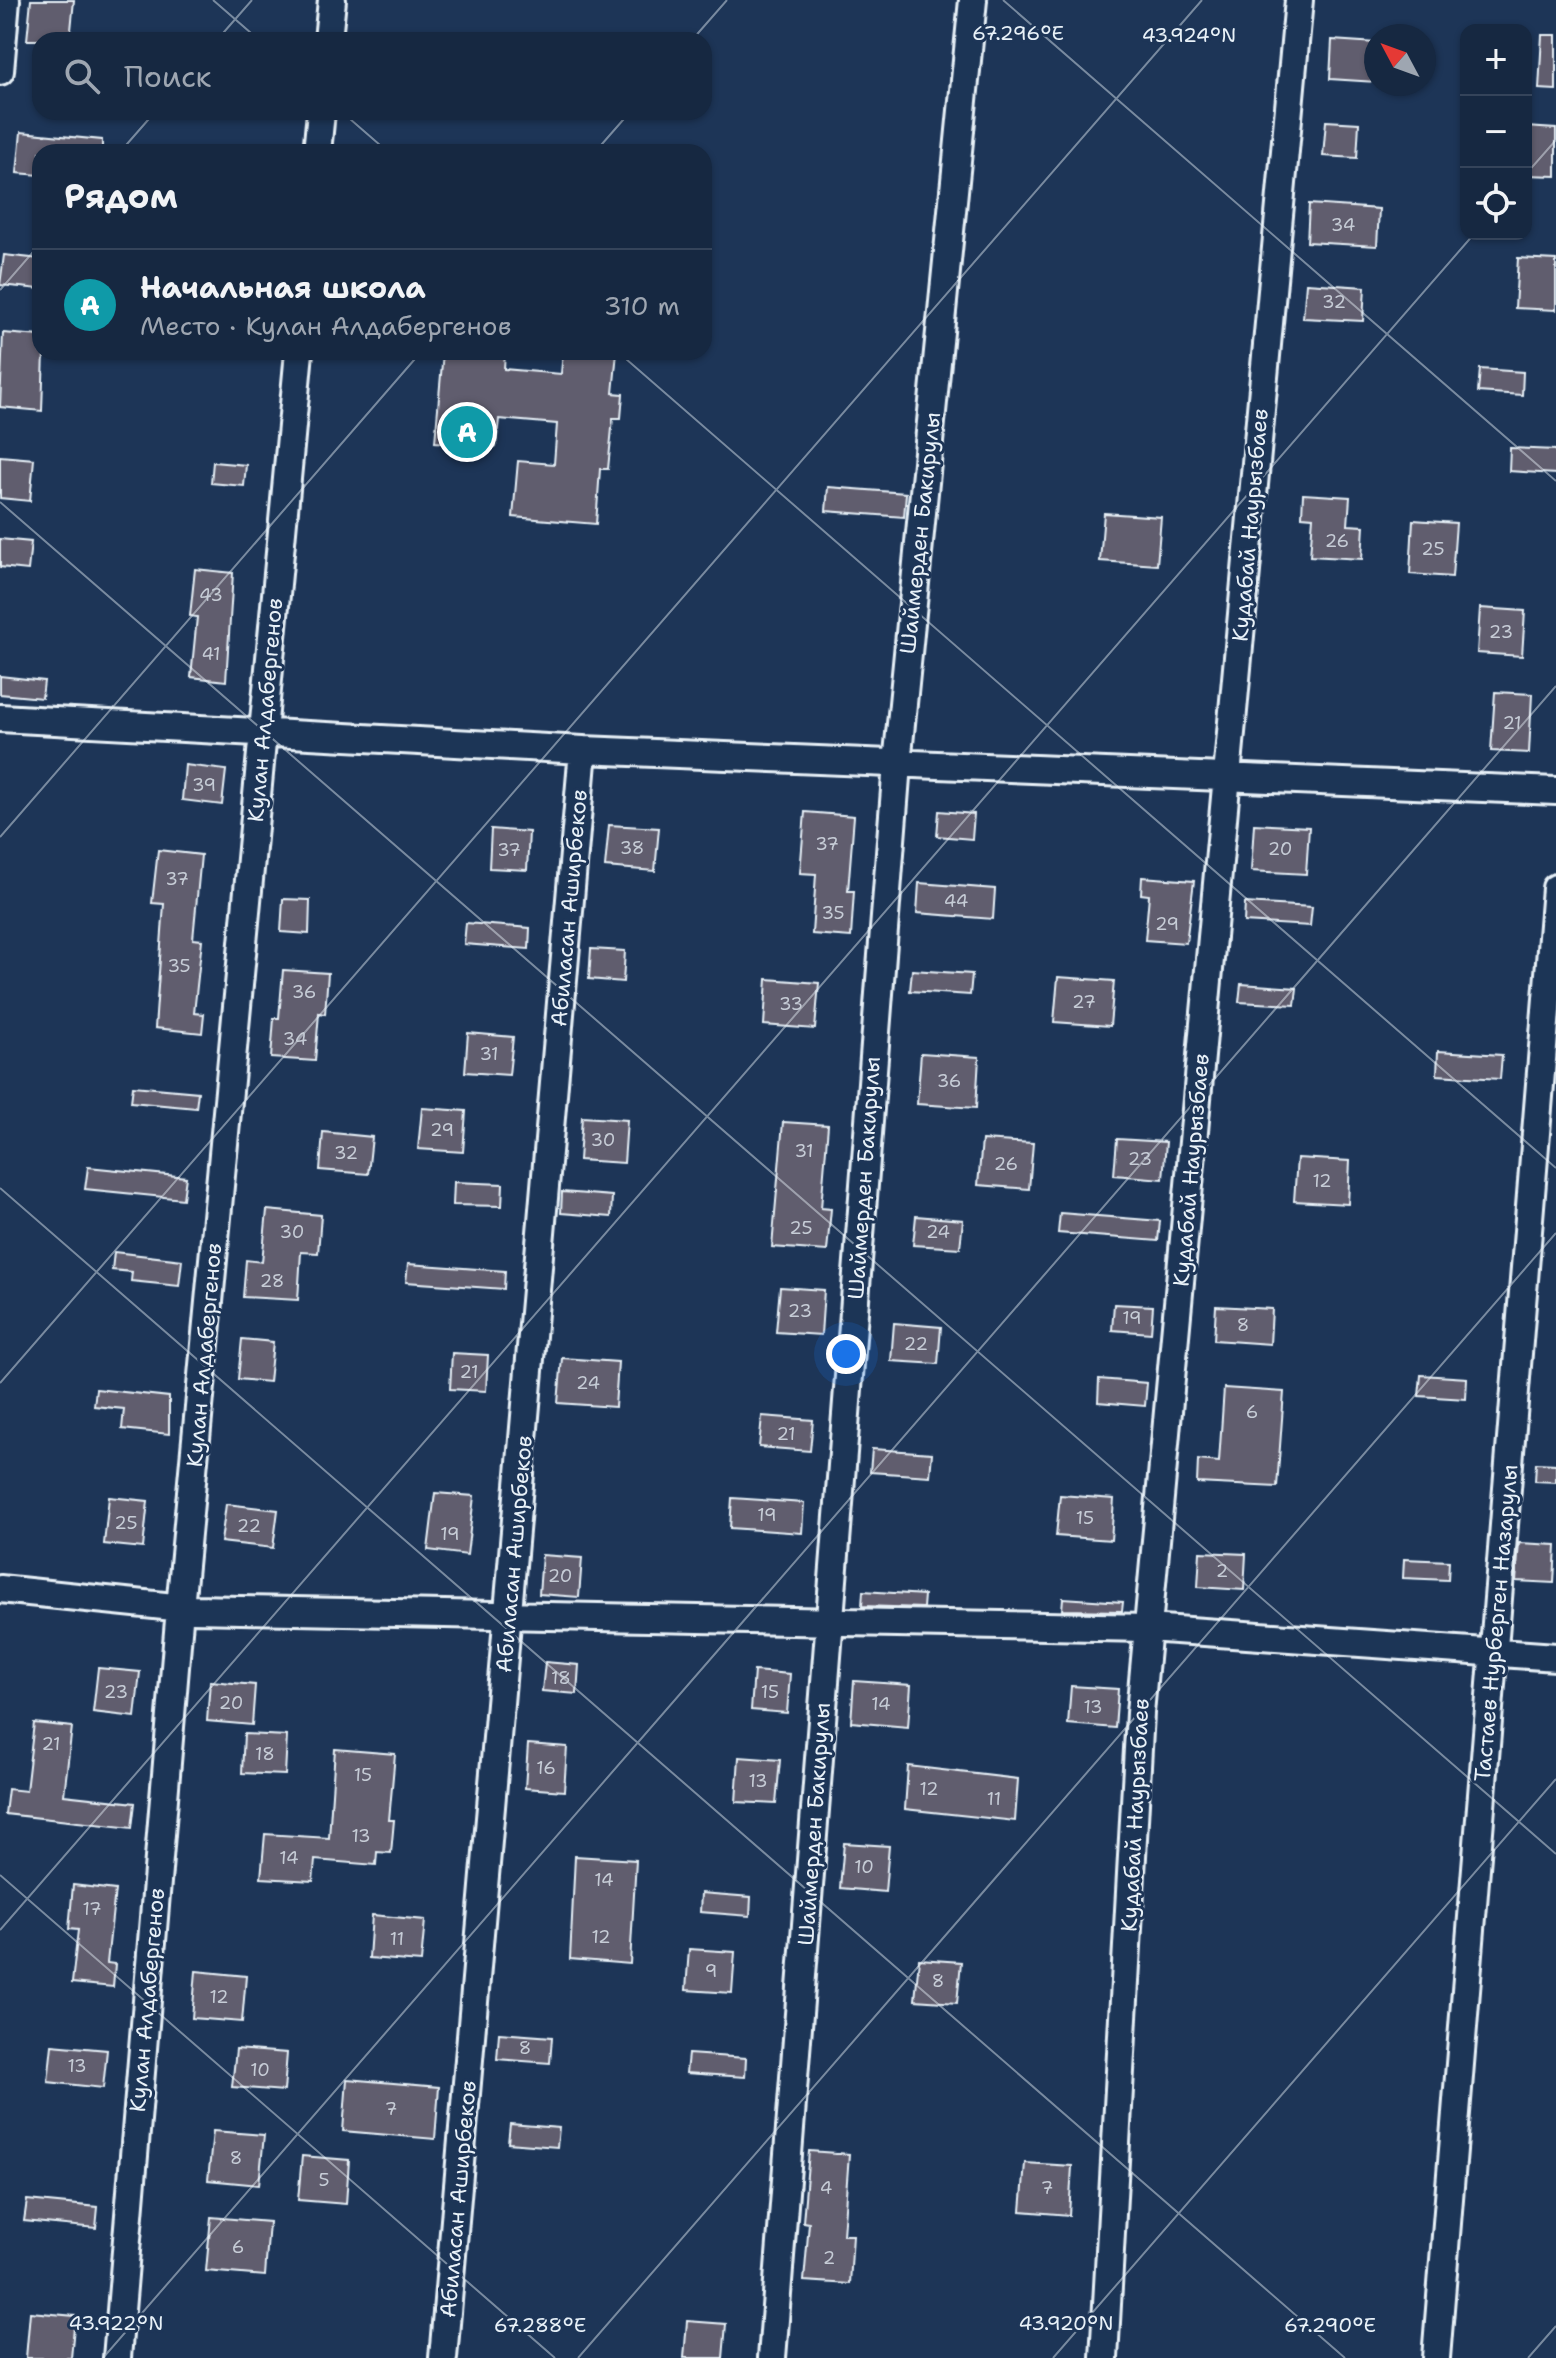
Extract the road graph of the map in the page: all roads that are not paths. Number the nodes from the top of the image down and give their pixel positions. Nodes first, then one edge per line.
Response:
1 (6, 0) edge
2 (332, 0) edge
3 (973, 0) edge
4 (1299, 0) edge
5 (329, 32) edge
6 (0, 71) edge
7 (320, 120) edge
8 (318, 144) edge
9 (298, 360) edge
10 (0, 718) edge
11 (263, 732) junction
12 (583, 750) junction
13 (897, 764) junction
14 (1227, 777) junction
15 (1556, 791) edge
16 (1556, 888) edge
17 (0, 1589) edge
18 (180, 1608) junction
19 (508, 1616) junction
20 (830, 1621) junction
21 (1148, 1628) junction
22 (1494, 1653) junction
23 (1556, 1657) edge
24 (1104, 2350) edge
25 (117, 2358) edge
26 (443, 2358) edge
27 (772, 2358) edge
28 (1436, 2358) edge

1 - 6 street
2 - 5 street
3 - 13 street, Шаймерден Бакирулы
4 - 14 street, Кудабай Наурызбаев
7 - 8 street
9 - 11 street, Кулан Алдабергенов
10 - 11 street
11 - 12 street
11 - 18 street, Кулан Алдабергенов
12 - 13 street
12 - 19 street, Абиласан Аширбеков
13 - 14 street
13 - 20 street, Шаймерден Бакирулы
14 - 15 street
14 - 21 street, Кудабай Наурызбаев
16 - 22 street, Тастаев Нурберген Назарулы
17 - 18 street
18 - 19 street
18 - 25 street, Кулан Алдабергенов
19 - 20 street
19 - 26 street, Абиласан Аширбеков
20 - 21 street
20 - 27 street, Шаймерден Бакирулы
21 - 22 street
21 - 24 street, Кудабай Наурызбаев
22 - 23 street
22 - 28 street, Тастаев Нурберген Назарулы

